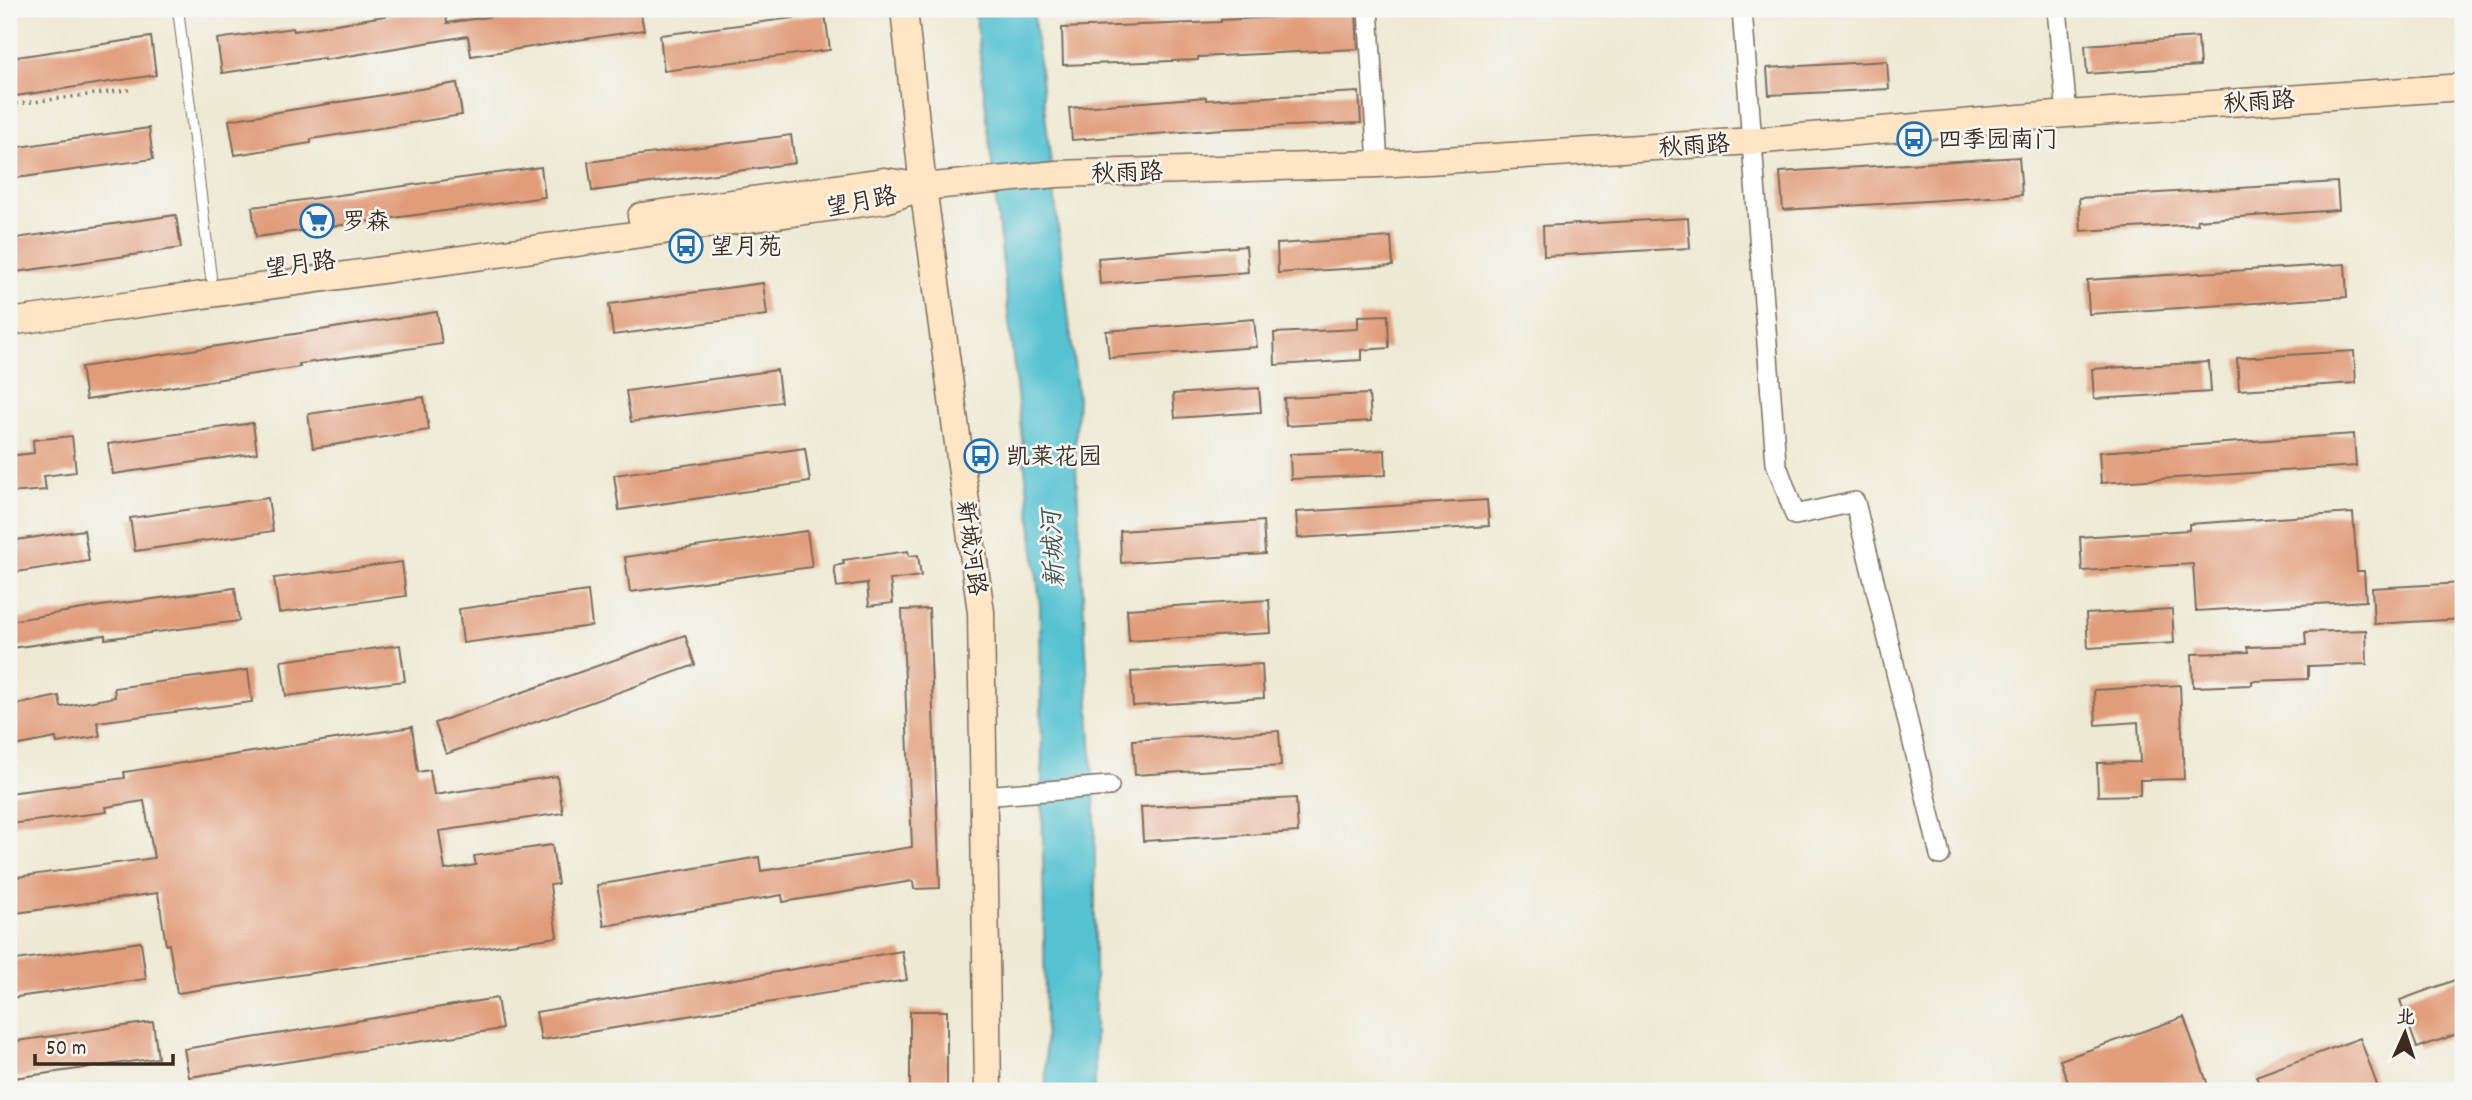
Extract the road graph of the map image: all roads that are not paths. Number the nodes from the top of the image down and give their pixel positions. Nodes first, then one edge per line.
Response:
1 (178, 9) edge
2 (904, 9) edge
3 (1368, 9) edge
4 (1742, 9) edge
5 (2057, 9) edge
6 (2463, 86) edge
7 (2067, 114) junction
8 (1753, 141) junction
9 (1378, 164) junction
10 (923, 187) junction
11 (211, 277) junction
12 (9, 305) edge
13 (9, 322) edge
14 (1109, 786) dead end
15 (983, 796) junction
16 (1940, 855) dead end
17 (988, 1091) edge

1 - 11 lane
2 - 10 street, 新城河路
3 - 9 street
4 - 8 street
5 - 7 street
6 - 7 street, 秋雨路
7 - 8 street, 秋雨路
8 - 9 street, 秋雨路
8 - 16 street
9 - 10 street, 秋雨路
10 - 11 street, 望月路
10 - 13 street, 望月路
10 - 15 street, 新城河路
11 - 12 street, 望月路
14 - 15 street
15 - 17 street, 新城河路

